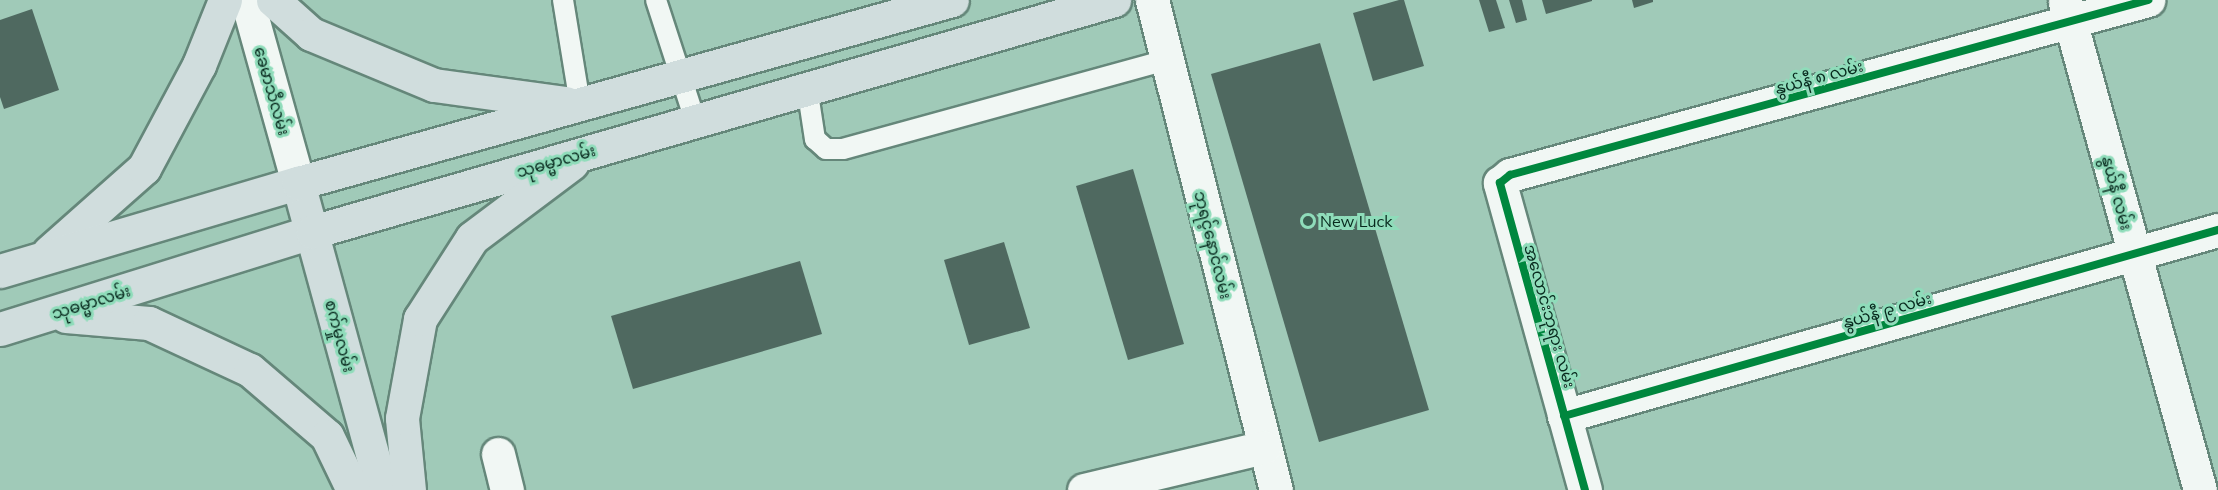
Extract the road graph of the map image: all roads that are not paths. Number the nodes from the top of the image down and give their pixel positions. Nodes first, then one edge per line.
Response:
1 (225, 0) edge
2 (247, 0) edge
3 (273, 0) edge
4 (563, 0) edge
5 (656, 0) edge
6 (952, 0) edge
7 (1114, 0) edge
8 (1152, 0) edge
9 (2148, 0) edge
10 (2068, 11) edge
11 (1167, 60) junction
12 (681, 76) junction
13 (807, 87) junction
14 (580, 105) junction
15 (694, 120) junction
16 (590, 151) junction
17 (298, 183) junction
18 (1500, 183) joint
19 (2218, 230) edge
20 (312, 232) junction
21 (2133, 254) junction
22 (35, 261) junction
23 (0, 271) edge
24 (49, 315) junction
25 (0, 329) edge
26 (1564, 416) junction
27 (1264, 447) junction
28 (498, 454) dead end
29 (353, 490) edge
30 (382, 490) edge
31 (409, 490) edge
32 (507, 490) edge
33 (1084, 490) edge
34 (1276, 490) edge
35 (1585, 490) edge
36 (2200, 490) edge

1 - 22 main road
2 - 17 street, ခေမာသီလမ်း
3 - 14 main road
4 - 14 lane
5 - 12 lane
6 - 12 main road
7 - 13 main road, သုဓမ္မာလမ်း
8 - 11 street, ဘုရင့်နောင်လမ်း
9 - 10 street, နွယ်နီ ၈ လမ်း
10 - 18 street, နွယ်နီ ၈ လမ်း
10 - 21 street, နွယ်နီ လမ်း
11 - 13 lane
11 - 27 street, ဘုရင့်နောင်လမ်း
12 - 14 main road
12 - 15 lane
13 - 15 main road, သုဓမ္မာလမ်း
14 - 17 main road
15 - 16 main road, သုဓမ္မာလမ်း
16 - 20 main road, သုဓမ္မာလမ်း
16 - 31 main road
17 - 20 main road, စက်မှုလမ်း
17 - 22 main road
18 - 26 street, အလောင်းဘုရား လမ်း
19 - 21 street, နွယ်နီ ၉ လမ်း
20 - 24 main road, သုဓမ္မာလမ်း
20 - 30 main road, စက်မှုလမ်း
21 - 26 street, နွယ်နီ ၉ လမ်း
21 - 36 street, နွယ်နီ လမ်း
22 - 23 main road
24 - 25 main road, သုဓမ္မာလမ်း
24 - 29 main road
26 - 35 street, အလောင်းဘုရား လမ်း
27 - 33 street
27 - 34 street, ဘုရင့်နောင်လမ်း
28 - 32 street

